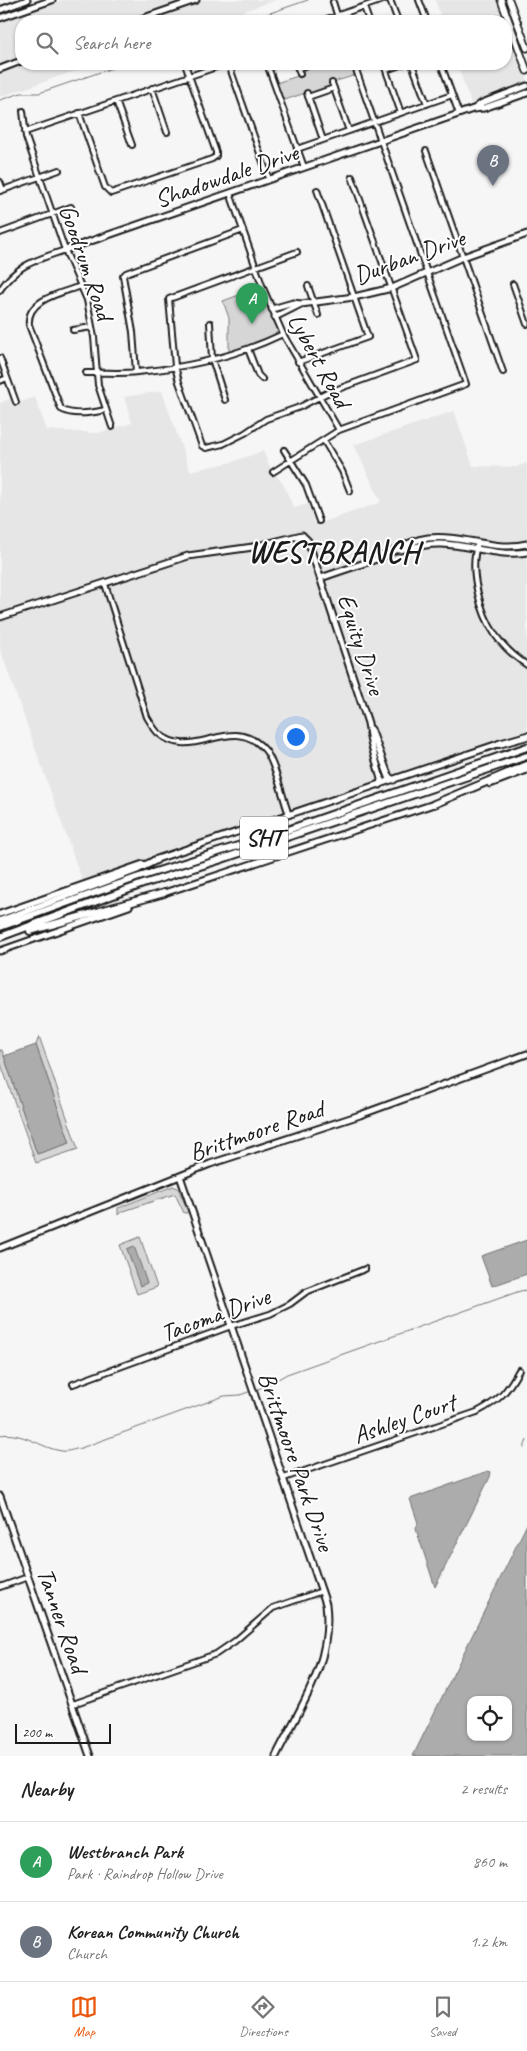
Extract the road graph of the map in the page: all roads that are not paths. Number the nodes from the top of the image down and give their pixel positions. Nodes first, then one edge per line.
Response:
1 (27, 0) edge
2 (52, 0) edge
3 (196, 0) edge
4 (382, 0) edge
5 (390, 0) edge
6 (419, 0) edge
7 (501, 0) edge
8 (509, 0) edge
9 (333, 2) dead end
10 (364, 7) junction
11 (0, 10) edge
12 (513, 11) junction
13 (506, 14) joint
14 (152, 15) edge
15 (337, 15) edge
16 (340, 15) edge
17 (367, 15) edge
18 (396, 15) edge
19 (425, 15) edge
20 (0, 18) edge
21 (512, 30) edge
22 (527, 48) edge
23 (15, 63) edge
24 (0, 68) edge
25 (187, 70) edge
26 (203, 70) edge
27 (231, 70) edge
28 (270, 70) edge
29 (298, 70) edge
30 (356, 70) edge
31 (386, 70) edge
32 (414, 70) edge
33 (443, 70) edge
34 (527, 71) edge
35 (300, 74) dead end
36 (189, 75) junction
37 (527, 86) edge
38 (152, 88) junction
39 (527, 93) edge
40 (452, 95) junction
41 (116, 101) junction
42 (427, 104) junction
43 (473, 109) junction
44 (23, 111) dead end
45 (80, 113) junction
46 (401, 113) junction
47 (459, 114) junction
48 (375, 122) junction
49 (349, 131) junction
50 (24, 132) junction
51 (167, 132) dead end
52 (323, 140) junction
53 (381, 142) junction
54 (132, 145) dead end
55 (297, 149) junction
56 (426, 151) dead end
57 (304, 167) junction
58 (59, 170) dead end
59 (352, 177) dead end
60 (40, 178) junction
61 (269, 179) junction
62 (0, 182) edge
63 (1, 190) edge
64 (317, 190) dead end
65 (230, 193) junction
66 (71, 207) dead end
67 (52, 214) junction
68 (243, 230) junction
69 (0, 232) edge
70 (527, 234) edge
71 (65, 250) junction
72 (297, 252) dead end
73 (463, 257) junction
74 (256, 267) junction
75 (427, 274) junction
76 (513, 284) dead end
77 (81, 286) junction
78 (308, 286) dead end
79 (392, 288) junction
80 (0, 290) edge
81 (354, 297) junction
82 (313, 302) junction
83 (301, 304) junction
84 (272, 309) junction
85 (318, 315) dead end
86 (275, 317) junction
87 (210, 322) dead end
88 (527, 323) edge
89 (92, 327) junction
90 (73, 330) dead end
91 (283, 334) junction
92 (248, 349) junction
93 (0, 358) edge
94 (212, 360) junction
95 (298, 362) junction
96 (175, 366) junction
97 (136, 372) junction
98 (503, 372) dead end
99 (96, 373) junction
100 (86, 374) dead end
101 (7, 378) junction
102 (262, 379) dead end
103 (0, 381) edge
104 (320, 397) junction
105 (225, 400) dead end
106 (16, 402) dead end
107 (105, 410) junction
108 (112, 426) dead end
109 (340, 430) junction
110 (324, 441) junction
111 (284, 450) dead end
112 (291, 461) junction
113 (273, 472) dead end
114 (350, 491) dead end
115 (319, 521) dead end
116 (478, 543) junction
117 (527, 544) edge
118 (476, 549) junction
119 (392, 551) junction
120 (527, 552) edge
121 (320, 578) junction
122 (105, 584) junction
123 (0, 617) edge
124 (527, 665) edge
125 (368, 723) junction
126 (527, 735) edge
127 (499, 744) joint
128 (527, 747) edge
129 (527, 756) edge
130 (527, 765) edge
131 (527, 770) edge
132 (394, 780) junction
133 (380, 785) junction
134 (434, 804) junction
135 (289, 815) junction
136 (156, 860) junction
137 (164, 893) junction
138 (0, 914) edge
139 (0, 921) edge
140 (0, 928) edge
141 (22, 930) junction
142 (0, 938) edge
143 (0, 951) edge
144 (527, 1054) edge
145 (180, 1176) junction
146 (0, 1248) edge
147 (365, 1269) dead end
148 (231, 1326) junction
149 (519, 1370) dead end
150 (74, 1384) dead end
151 (284, 1478) junction
152 (0, 1496) edge
153 (28, 1577) junction
154 (0, 1587) edge
155 (322, 1591) junction
156 (73, 1704) junction
157 (90, 1756) edge
158 (276, 1756) edge

1 - 11 street
2 - 20 street
3 - 14 street
4 - 10 street
5 - 18 street
6 - 19 street
7 - 13 main road
8 - 12 main road
9 - 15 street
10 - 16 street
10 - 17 street
12 - 13 main road
12 - 22 main road
21 - 34 main road
23 - 24 street
25 - 36 street
26 - 36 street
27 - 61 street
28 - 55 street
29 - 35 street
30 - 48 street
31 - 46 street
32 - 42 street
33 - 40 street
36 - 38 street
36 - 45 street
37 - 43 street, Shadowdale Drive
38 - 41 street
38 - 51 street
39 - 43 street, Shadowdale Drive
40 - 42 street
40 - 47 street
41 - 45 street
41 - 54 street
42 - 46 street
43 - 47 street, Shadowdale Drive
44 - 50 street, Goodrum Road
45 - 50 street
46 - 48 street
47 - 53 street, Shadowdale Drive
48 - 49 street
48 - 53 street
49 - 52 street
49 - 52 street
50 - 60 street, Goodrum Road
52 - 55 street
53 - 57 street, Shadowdale Drive
53 - 75 street
55 - 57 street
56 - 73 street
57 - 61 street, Shadowdale Drive
58 - 60 street
59 - 79 street
60 - 63 street
60 - 67 street, Goodrum Road
61 - 65 street, Shadowdale Drive
62 - 63 street
64 - 81 street
65 - 68 street, Lybert Road
65 - 71 street, Shadowdale Drive
66 - 67 street
67 - 69 street
67 - 71 street, Goodrum Road
68 - 74 street, Lybert Road
68 - 97 street
70 - 73 street, Durban Drive
71 - 77 street, Goodrum Road
71 - 80 street, Shadowdale Drive
72 - 74 street
73 - 75 street, Durban Drive
73 - 98 street
74 - 84 street, Lybert Road
74 - 96 street
75 - 79 street, Durban Drive
75 - 109 street
76 - 88 street
77 - 89 street, Goodrum Road
77 - 107 street
78 - 82 street
79 - 81 street, Durban Drive
79 - 104 street
81 - 82 street, Durban Drive
81 - 95 street
82 - 83 street, Durban Drive
82 - 85 street
83 - 84 street, Durban Drive
83 - 86 street, Durban Drive
84 - 86 street, Lybert Road
86 - 91 street, Lybert Road
87 - 94 street
89 - 90 street
89 - 99 street, Goodrum Road
91 - 92 street
91 - 95 street, Lybert Road
92 - 94 street
92 - 102 street
93 - 101 street
94 - 96 street
94 - 105 street
95 - 104 street, Lybert Road
96 - 97 street
96 - 104 street
97 - 99 street
99 - 100 street
99 - 107 street, Goodrum Road
101 - 103 street
101 - 106 street
104 - 109 street, Lybert Road
107 - 108 street, Goodrum Road
109 - 110 street
110 - 112 street
110 - 114 street
111 - 112 street
112 - 113 street
112 - 115 street
116 - 117 street
116 - 118 street
116 - 119 street
118 - 119 street
118 - 120 street
118 - 124 street
119 - 121 street
121 - 122 street, Equity Drive
121 - 125 street, Equity Drive
122 - 123 street
122 - 135 street
125 - 132 street, Equity Drive
125 - 133 street, Equity Drive
126 - 127 highway
127 - 132 street
128 - 140 highway, SHT
129 - 141 highway, SHT
130 - 134 highway
131 - 134 street
132 - 133 street
133 - 135 street
134 - 137 street
135 - 136 street
136 - 138 street
136 - 139 highway
137 - 141 highway
137 - 143 street
141 - 142 highway, SHT
144 - 145 street, Brittmoore Road
145 - 146 street, Brittmoore Road
145 - 148 street, Brittmoore Park Drive
147 - 148 street, Tacoma Drive
148 - 150 street, Tacoma Drive
148 - 151 street, Brittmoore Park Drive
149 - 151 street, Ashley Court
151 - 155 street, Brittmoore Park Drive
152 - 153 street, Tanner Road
153 - 154 street
153 - 156 street, Tanner Road
155 - 156 street
155 - 158 street, Brittmoore Park Drive
156 - 157 street, Tanner Road

